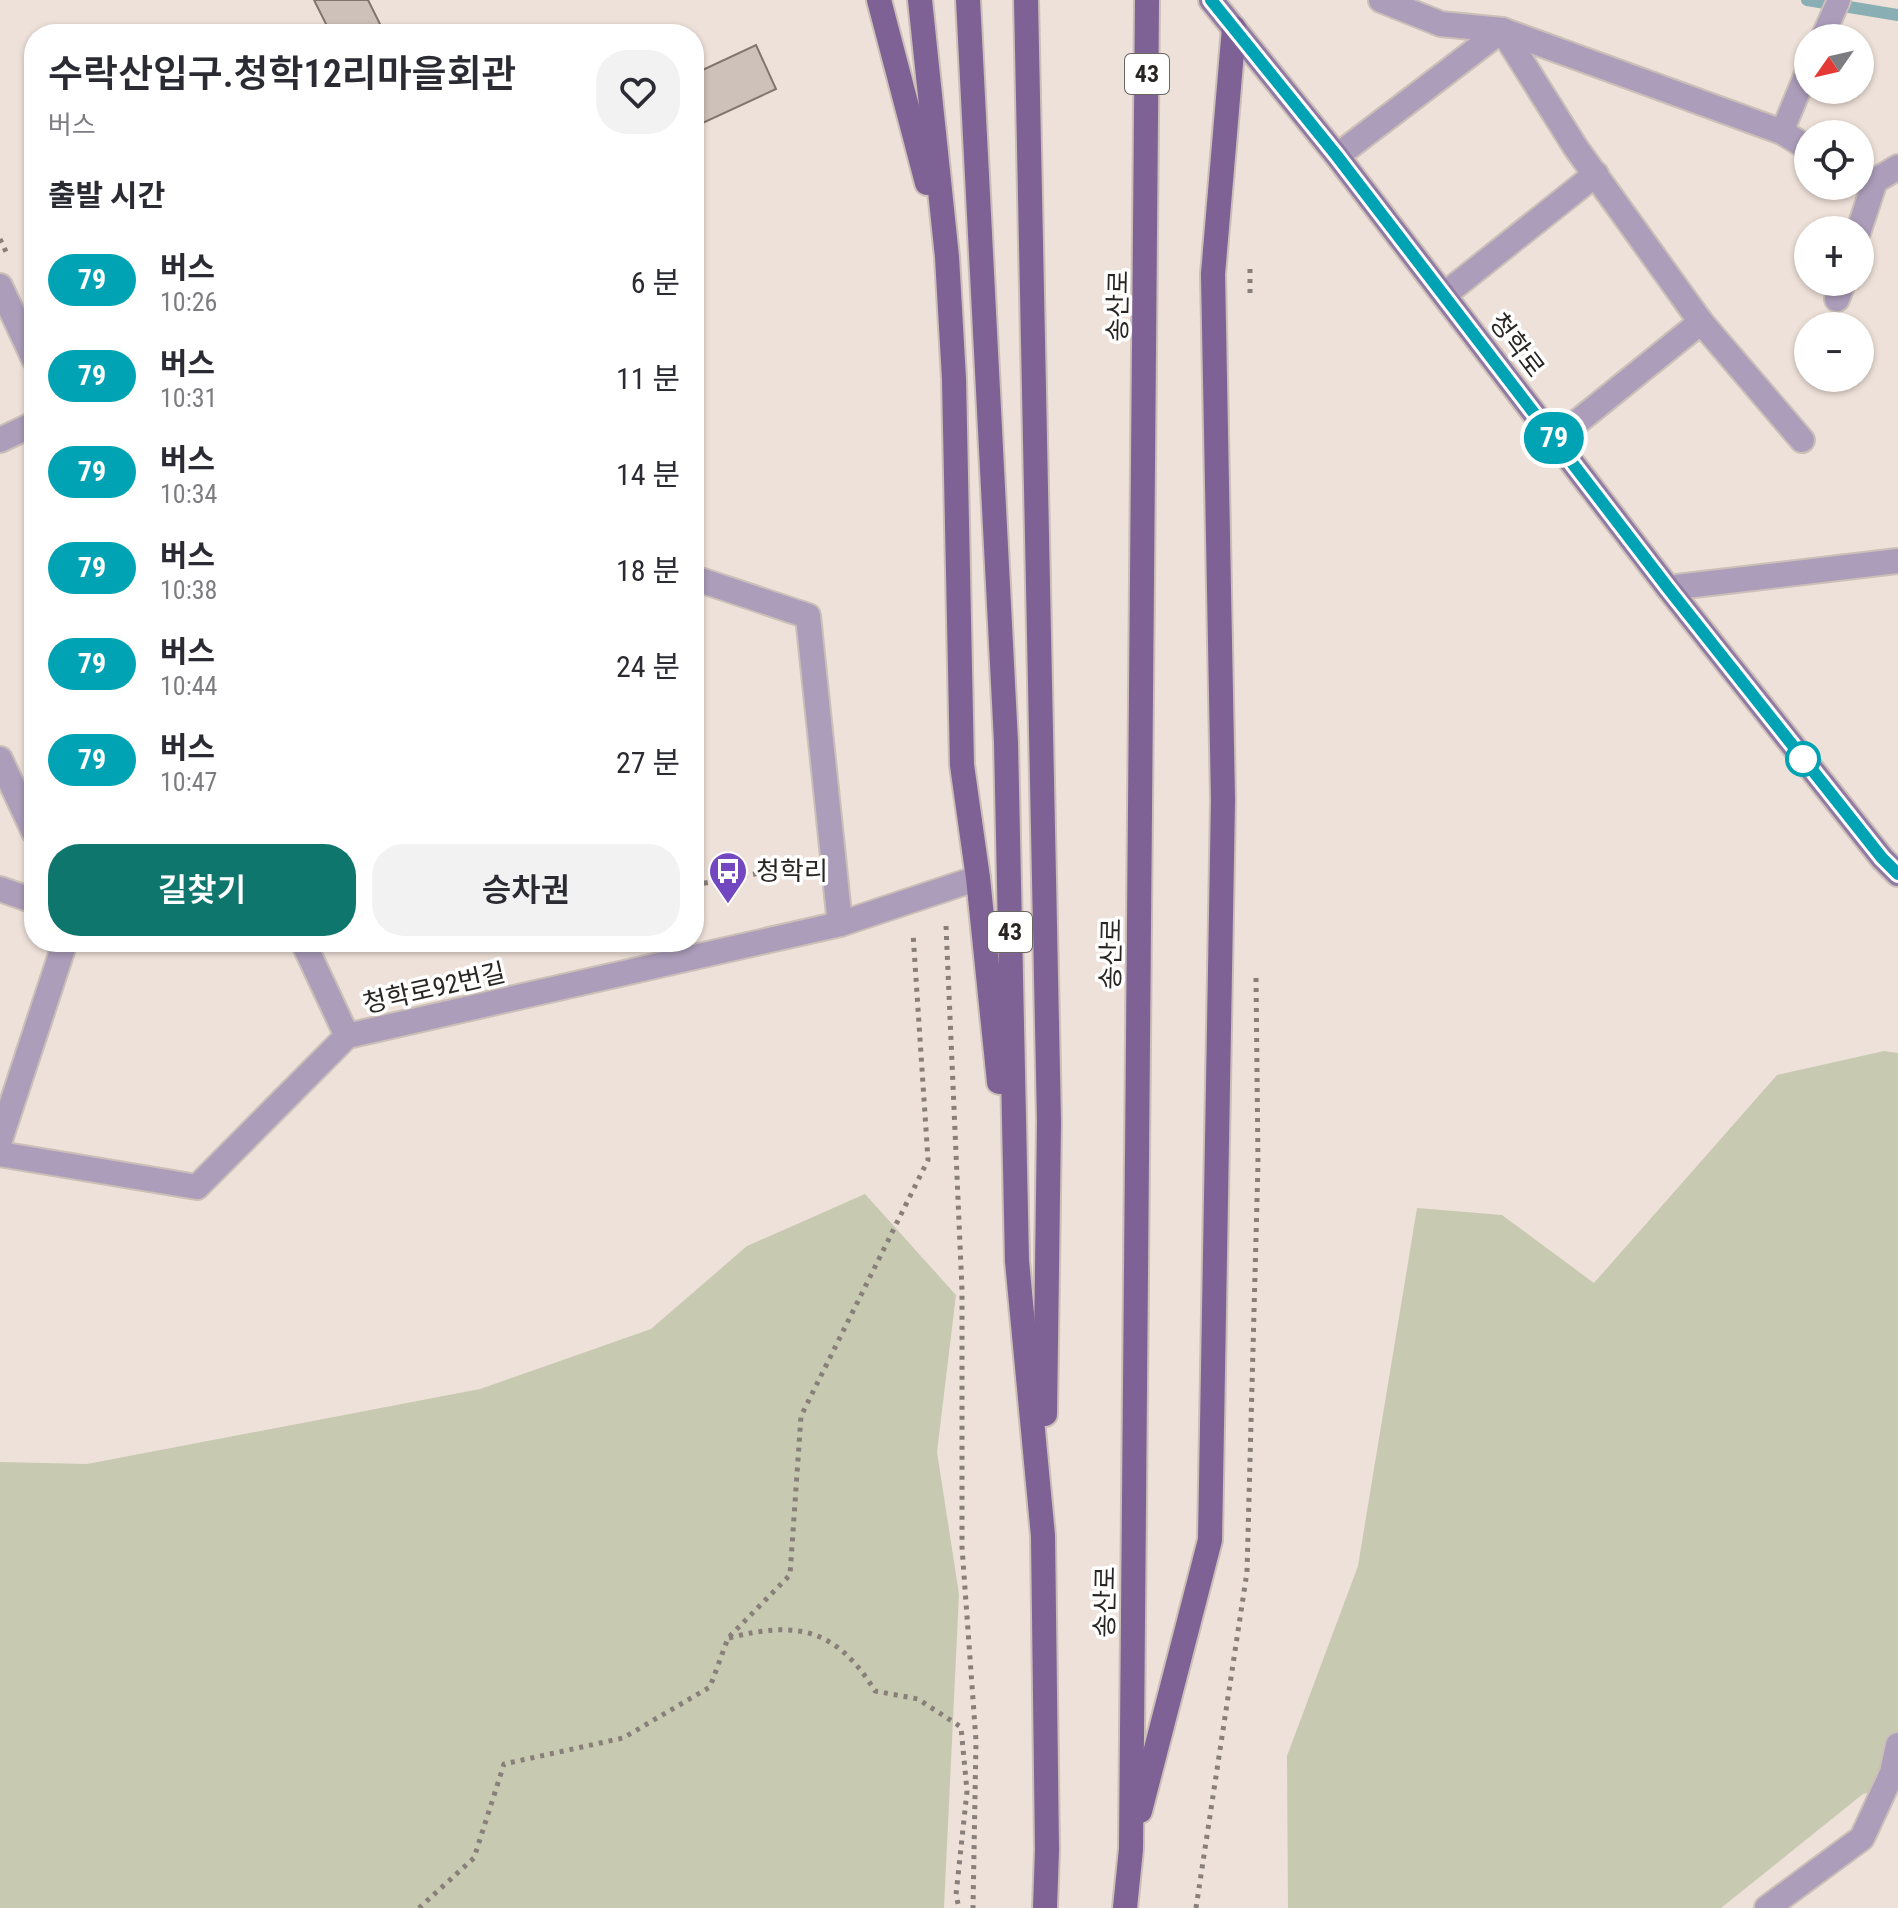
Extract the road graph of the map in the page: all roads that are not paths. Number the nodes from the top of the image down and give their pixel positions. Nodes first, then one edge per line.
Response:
1 (879, 0) edge
2 (920, 0) edge
3 (1147, 0) edge
4 (1211, 0) edge
5 (1381, 0) edge
6 (1839, 0) edge
7 (968, 7) edge
8 (1027, 8) edge
9 (1828, 24) edge
10 (1234, 28) junction
11 (1502, 30) junction
12 (1794, 102) edge
13 (1782, 132) junction
14 (1794, 139) edge
15 (1337, 156) junction
16 (1898, 167) edge
17 (1596, 174) junction
18 (1874, 175) edge
19 (947, 257) junction
20 (0, 286) edge
21 (1444, 295) junction
22 (1701, 322) junction
23 (24, 338) edge
24 (24, 429) edge
25 (0, 440) edge
26 (1555, 440) junction
27 (1802, 440) dead end
28 (1898, 561) edge
29 (704, 581) edge
30 (1668, 588) junction
31 (0, 759) edge
32 (24, 811) edge
33 (1898, 874) edge
34 (978, 878) junction
35 (0, 889) edge
36 (24, 897) edge
37 (840, 924) junction
38 (62, 952) edge
39 (308, 952) edge
40 (347, 1036) junction
41 (0, 1140) edge
42 (0, 1154) edge
43 (1017, 1261) junction
44 (1043, 1536) junction
45 (1898, 1745) edge
46 (1131, 1849) junction
47 (1045, 1908) edge
48 (1125, 1908) edge
49 (1767, 1908) edge

1 - 19 main road
2 - 19 main road
3 - 46 main road, 송산로 / 43
4 - 10 street, 청학로
5 - 11 street
6 - 9 lane
7 - 43 main road, 43
8 - 44 main road
10 - 15 street, 청학로
10 - 46 main road
11 - 13 street
11 - 15 street
11 - 17 street
12 - 13 lane
13 - 14 street
15 - 21 street, 청학로
16 - 18 street
17 - 21 street
17 - 22 street
19 - 34 main road
20 - 23 street
21 - 26 street, 청학로
22 - 26 street
22 - 27 street
24 - 25 street
26 - 30 street, 청학로
28 - 30 street
29 - 37 street
30 - 33 street, 청학로
31 - 32 street
34 - 37 street, 청학로92번길
34 - 43 main road
35 - 36 street
37 - 40 street, 청학로92번길
38 - 41 street
39 - 40 street
40 - 42 street, 청학로92번길
43 - 44 main road, 43
44 - 47 main road, 43
45 - 49 street
46 - 48 main road, 송산로 / 43

